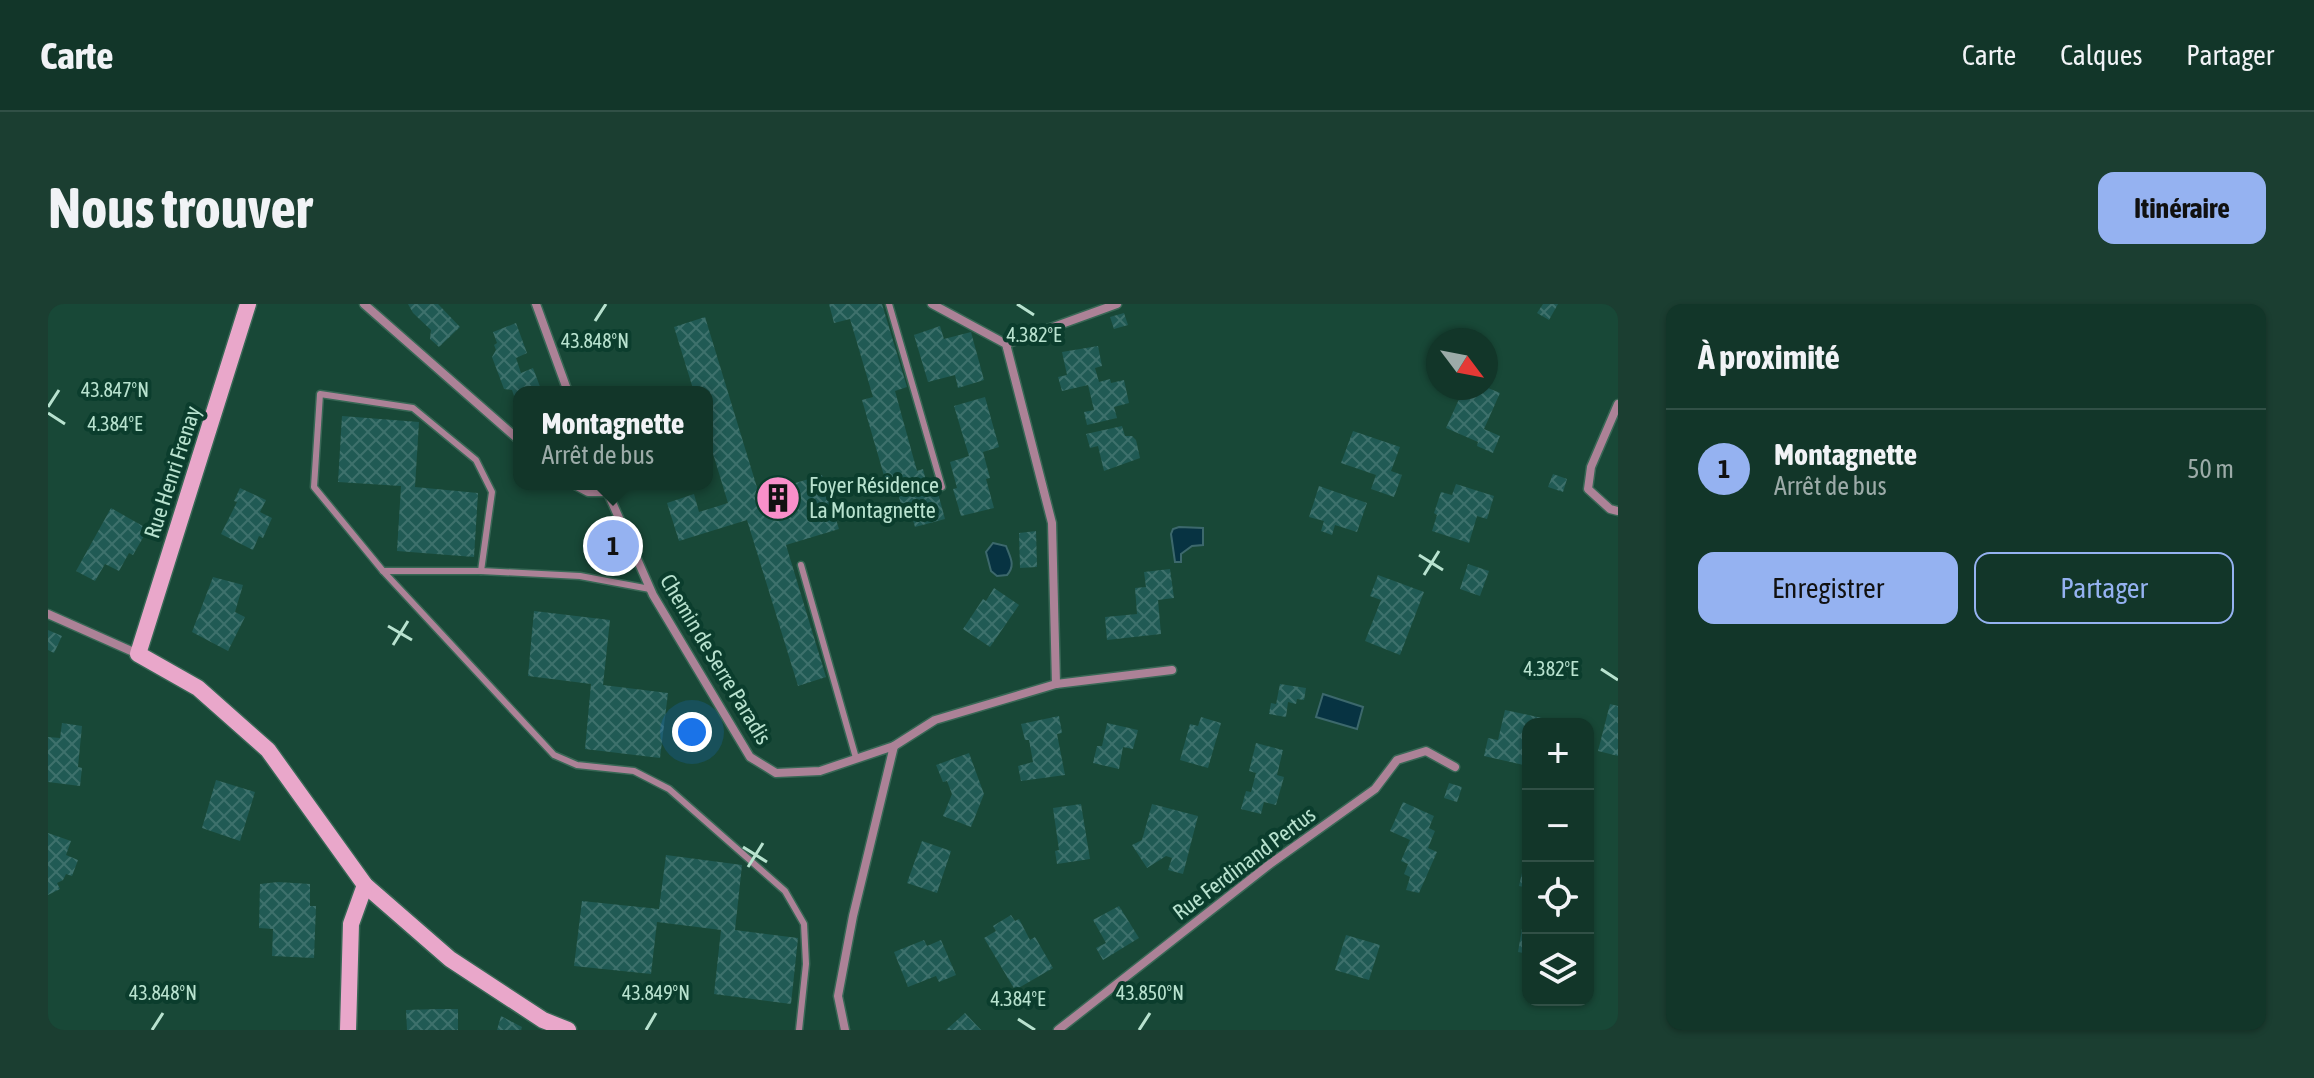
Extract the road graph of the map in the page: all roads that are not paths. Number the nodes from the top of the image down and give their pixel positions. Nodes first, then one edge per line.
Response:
1 (248, 304) edge
2 (364, 304) edge
3 (536, 304) edge
4 (889, 304) edge
5 (932, 304) edge
6 (1117, 304) edge
7 (1006, 344) junction
8 (566, 386) edge
9 (1618, 404) edge
10 (513, 435) edge
11 (942, 487) dead end
12 (607, 490) edge
13 (1618, 511) edge
14 (801, 565) dead end
15 (383, 571) junction
16 (481, 571) junction
17 (651, 589) junction
18 (48, 614) edge
19 (138, 654) junction
20 (1172, 670) dead end
21 (1056, 684) junction
22 (894, 746) junction
23 (856, 758) junction
24 (1455, 767) dead end
25 (365, 885) junction
26 (348, 1030) edge
27 (568, 1030) edge
28 (799, 1030) edge
29 (845, 1030) edge
30 (1058, 1030) edge

1 - 19 street, Rue Henri Frenay
2 - 10 street
3 - 8 street
4 - 11 lane
5 - 7 street
6 - 7 street
7 - 21 street
9 - 13 street
12 - 17 street, Chemin de Serre Paradis
14 - 23 lane
15 - 16 lane
15 - 16 lane
15 - 28 lane
16 - 17 lane
17 - 23 street, Chemin de Serre Paradis
18 - 19 street
19 - 25 street
20 - 21 street, Chemin de Serre Paradis
21 - 22 street, Chemin de Serre Paradis
22 - 23 street, Chemin de Serre Paradis
22 - 29 street
24 - 30 street, Rue Ferdinand Pertus
25 - 26 street
25 - 27 street

